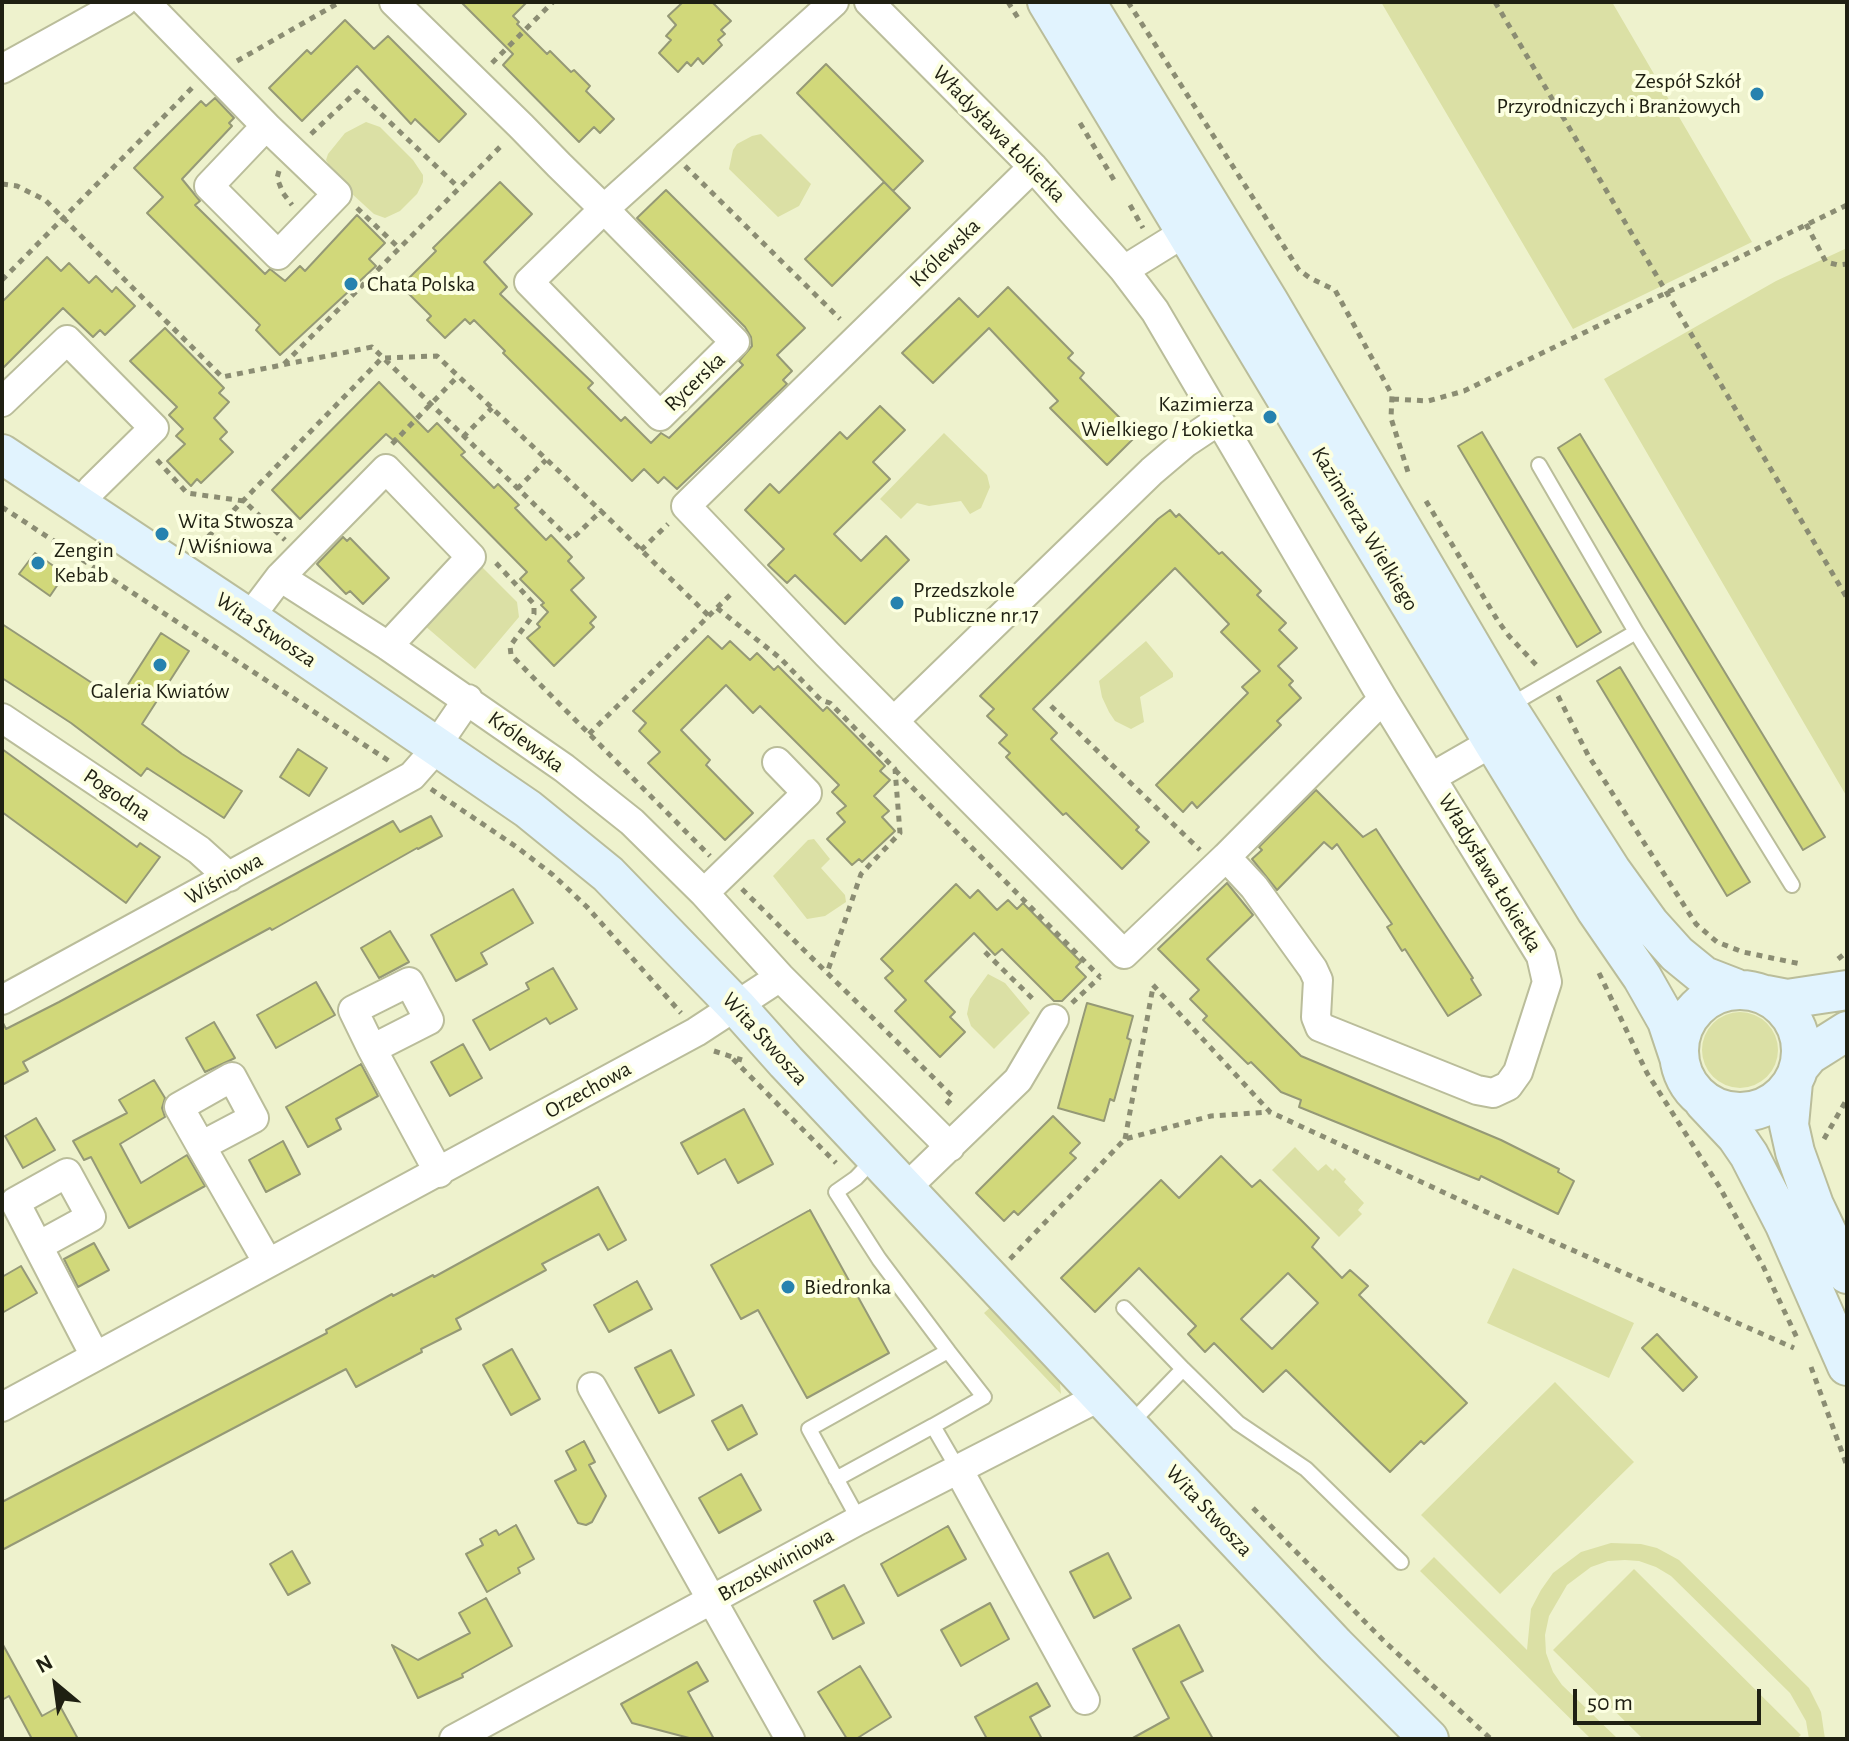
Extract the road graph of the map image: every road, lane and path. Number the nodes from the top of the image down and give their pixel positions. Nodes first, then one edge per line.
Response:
1 (123, 2) edge
2 (145, 2) edge
3 (340, 2) edge
4 (394, 2) edge
5 (553, 2) edge
6 (834, 2) edge
7 (869, 2) edge
8 (1047, 2) edge
9 (1086, 2) edge
10 (1128, 2) edge
11 (1495, 2) edge
12 (2, 69) edge
13 (216, 73) junction
14 (474, 80) junction
15 (266, 126) junction
16 (521, 126) junction
17 (670, 150) junction
18 (293, 151) junction
19 (1033, 167) junction
20 (2, 184) edge
21 (459, 188) junction
22 (337, 194) junction
23 (1847, 205) edge
24 (604, 209) junction
25 (64, 217) junction
26 (308, 224) junction
27 (1806, 224) junction
28 (1187, 231) junction
29 (399, 248) junction
30 (1847, 264) edge
31 (1124, 270) junction
32 (2, 280) edge
33 (1666, 293) junction
34 (858, 337) junction
35 (382, 358) junction
36 (284, 365) junction
37 (458, 376) junction
38 (1393, 399) junction
39 (2, 402) edge
40 (429, 405) junction
41 (492, 408) junction
42 (1218, 421) junction
43 (463, 437) junction
44 (141, 441) junction
45 (386, 450) dead end
46 (2, 454) edge
47 (546, 460) junction
48 (1539, 465) dead end
49 (1414, 483) dead end
50 (517, 489) junction
51 (1422, 496) dead end
52 (244, 501) junction
53 (79, 505) junction
54 (686, 506) junction
55 (601, 511) junction
56 (200, 545) dead end
57 (641, 550) junction
58 (301, 556) junction
59 (493, 560) dead end
60 (751, 574) junction
61 (280, 577) junction
62 (1847, 598) edge
63 (717, 608) junction
64 (709, 616) junction
65 (249, 618) junction
66 (1636, 632) junction
67 (388, 646) junction
68 (1551, 682) junction
69 (468, 699) junction
70 (1383, 699) junction
71 (1051, 706) dead end
72 (1507, 707) junction
73 (2, 718) edge
74 (895, 720) junction
75 (589, 734) junction
76 (1493, 742) junction
77 (436, 746) junction
78 (777, 762) dead end
79 (895, 769) junction
80 (1432, 777) junction
81 (1221, 861) junction
82 (726, 871) junction
83 (229, 877) junction
84 (1792, 885) dead end
85 (704, 893) junction
86 (1709, 925) dead end
87 (1703, 931) junction
88 (985, 952) dead end
89 (1847, 952) edge
90 (1124, 954) junction
91 (1595, 965) dead end
92 (1809, 965) dead end
93 (827, 973) junction
94 (1841, 976) edge
95 (780, 977) junction
96 (1100, 977) junction
97 (1750, 992) junction
98 (2, 1000) edge
99 (737, 1007) junction
100 (1054, 1019) junction
101 (1847, 1031) edge
102 (372, 1049) dead end
103 (1679, 1057) junction
104 (732, 1059) dead end
105 (1797, 1074) junction
106 (1702, 1100) junction
107 (1270, 1112) junction
108 (927, 1122) junction
109 (1125, 1139) junction
110 (201, 1146) dead end
111 (950, 1147) junction
112 (861, 1163) junction
113 (439, 1173) junction
114 (905, 1189) junction
115 (38, 1246) dead end
116 (1009, 1260) dead end
117 (268, 1263) junction
118 (1847, 1274) edge
119 (1124, 1308) dead end
120 (1801, 1346) dead end
121 (1794, 1348) dead end
122 (948, 1351) junction
123 (95, 1356) junction
124 (1808, 1360) dead end
125 (1847, 1366) edge
126 (1183, 1369) junction
127 (592, 1387) dead end
128 (1101, 1396) junction
129 (2, 1407) edge
130 (1129, 1425) junction
131 (933, 1426) junction
132 (1847, 1466) edge
133 (958, 1469) junction
134 (836, 1479) junction
135 (859, 1520) junction
136 (1401, 1562) dead end
137 (714, 1600) junction
138 (1085, 1700) dead end
139 (454, 1739) edge
140 (790, 1739) edge
141 (1429, 1739) edge

1 - 12 street
2 - 13 street
3 - 13 path
4 - 14 street, Rycerska
5 - 14 path
6 - 17 street, Rycerska
7 - 19 street, Władysława Łokietka
8 - 28 main road, Kazimierza Wielkiego
9 - 72 main road, Kazimierza Wielkiego
10 - 38 path
11 - 33 path
13 - 15 street
13 - 25 path
14 - 16 street, Rycerska
15 - 18 street
15 - 26 street
16 - 21 path
16 - 24 street, Rycerska
17 - 24 street, Rycerska
17 - 34 path
18 - 21 path
18 - 22 street
18 - 26 path
19 - 31 street, Władysława Łokietka
19 - 34 street, Królewska
20 - 25 path
21 - 29 path
22 - 26 street
22 - 29 path
23 - 27 path
24 - 24 street, Rycerska
25 - 32 path
25 - 36 path
27 - 30 path
27 - 33 path
28 - 31 street
28 - 76 main road, Kazimierza Wielkiego
29 - 36 path
31 - 42 street, Władysława Łokietka
33 - 38 path
33 - 62 path
34 - 54 street, Królewska
35 - 36 path
35 - 37 path
35 - 40 path
35 - 52 path
37 - 40 path
37 - 41 path
38 - 49 path
39 - 44 street
40 - 43 path
40 - 45 path
41 - 43 path
41 - 47 path
42 - 70 street, Władysława Łokietka
42 - 74 street
43 - 50 path
44 - 52 path
44 - 53 street
46 - 53 main road, Wita Stwosza
47 - 50 path
47 - 55 path
48 - 66 lane
50 - 55 path
51 - 68 path
52 - 56 path
52 - 58 path
53 - 65 main road, Wita Stwosza
54 - 57 path
54 - 60 street
55 - 57 path
57 - 64 path
58 - 61 street
58 - 67 street
59 - 75 path
60 - 63 path
60 - 74 street
61 - 65 street
61 - 67 street, Królewska
63 - 64 path
63 - 79 path
64 - 75 path
65 - 77 main road, Wita Stwosza
66 - 68 lane
66 - 84 lane
67 - 69 street, Królewska
68 - 72 lane
68 - 87 path
69 - 77 street, Wiśniowa
69 - 85 street, Królewska
70 - 80 street, Władysława Łokietka
70 - 81 street
71 - 81 path
72 - 97 main road, Kazimierza Wielkiego
73 - 83 street, Pogodna
74 - 90 street
75 - 82 path
76 - 80 street, Władysława Łokietka
76 - 103 main road, Kazimierza Wielkiego
77 - 83 street, Wiśniowa
77 - 99 main road, Wita Stwosza
78 - 82 street
79 - 93 path
79 - 96 path
80 - 81 street, Władysława Łokietka
81 - 90 street
82 - 85 street
82 - 93 path
83 - 98 street, Wiśniowa
85 - 95 street, Królewska
86 - 87 path
87 - 92 path
88 - 100 path
89 - 94 path
90 - 96 path
91 - 120 path
93 - 108 path
94 - 97 main road
95 - 99 street
95 - 108 street, Królewska
96 - 100 path
97 - 103 main road
97 - 105 main road
99 - 112 main road, Wita Stwosza
99 - 113 street, Orzechowa
100 - 111 street
101 - 105 main road
102 - 113 street
103 - 106 main road
104 - 112 path
105 - 106 main road
105 - 118 main road
106 - 125 main road
107 - 109 path
107 - 109 path
107 - 121 path
108 - 111 street, Królewska
109 - 116 path
110 - 117 street
111 - 114 street
112 - 114 main road, Wita Stwosza
112 - 122 lane
113 - 117 street, Orzechowa
114 - 128 main road, Wita Stwosza
115 - 123 street
117 - 123 street, Orzechowa
119 - 126 lane
122 - 131 lane
122 - 134 lane
123 - 129 street, Orzechowa
124 - 132 path
126 - 130 lane
126 - 136 lane
127 - 137 street
128 - 130 main road, Wita Stwosza
128 - 133 street, Brzoskwiniowa
130 - 141 main road, Wita Stwosza
131 - 133 lane
131 - 134 lane
133 - 135 street, Brzoskwiniowa
133 - 138 street
134 - 135 lane
135 - 137 street, Brzoskwiniowa
137 - 139 street, Brzoskwiniowa
137 - 140 street

